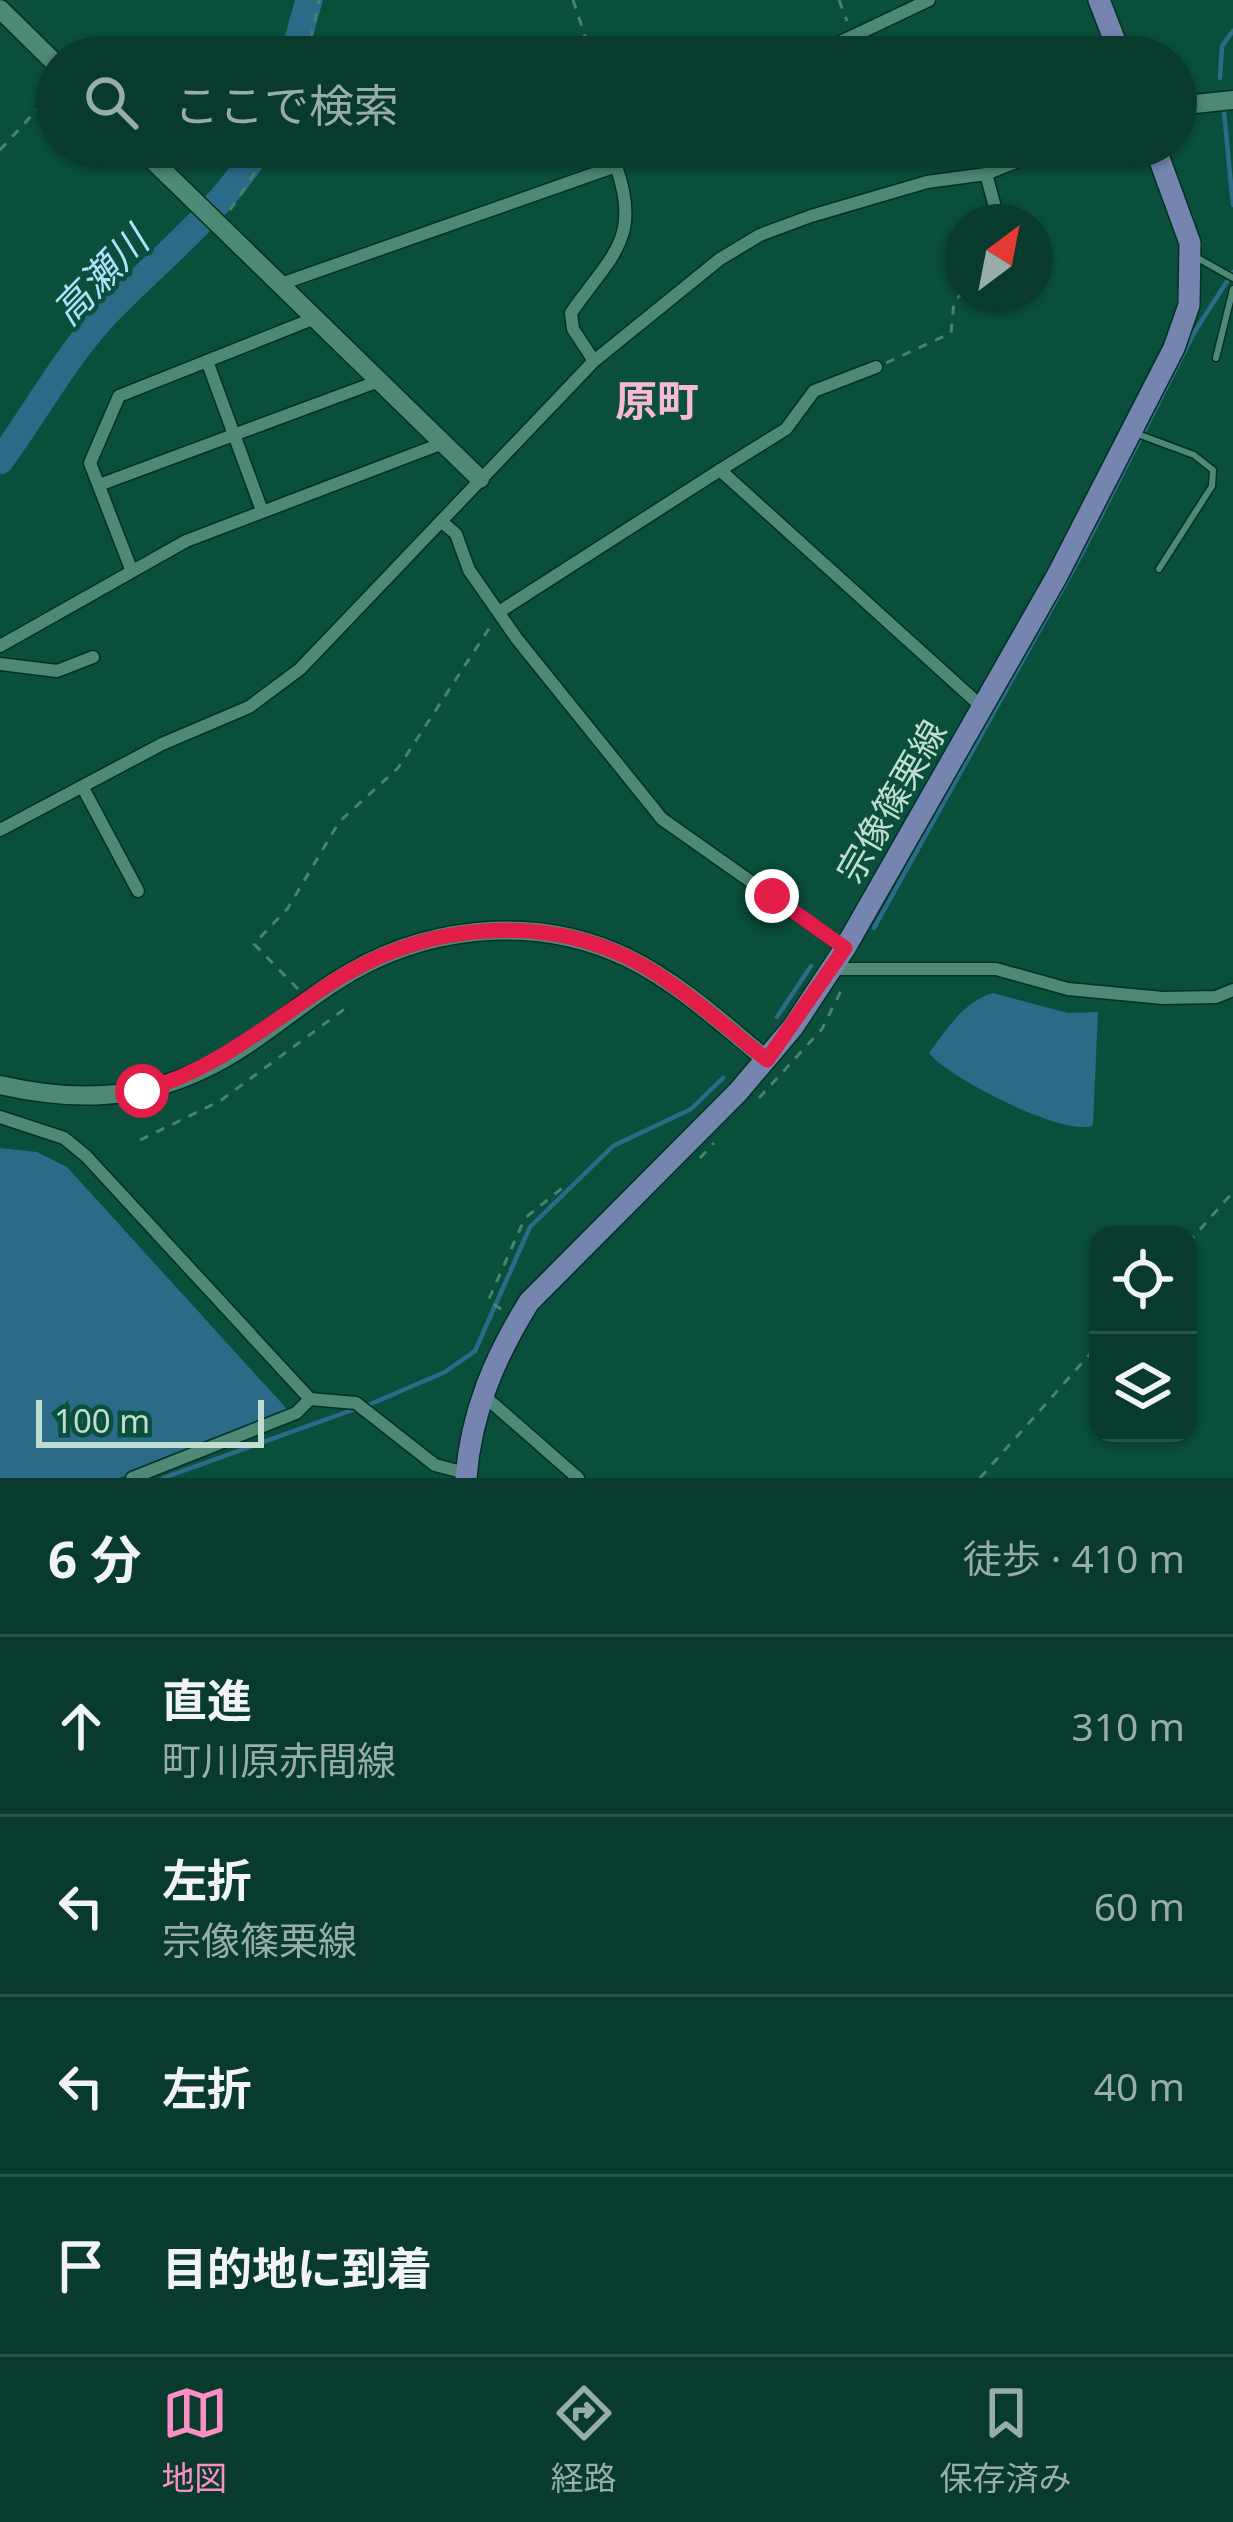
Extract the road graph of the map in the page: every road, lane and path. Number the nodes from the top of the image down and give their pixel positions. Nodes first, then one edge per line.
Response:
1 (319, 0) edge
2 (573, 0) edge
3 (838, 0) edge
4 (929, 0) edge
5 (1099, 0) edge
6 (0, 9) edge
7 (311, 36) edge
8 (585, 36) edge
9 (853, 36) joint
10 (1112, 36) edge
11 (36, 44) edge
12 (1233, 100) edge
13 (1197, 104) edge
14 (36, 111) edge
15 (0, 150) edge
16 (160, 168) edge
17 (257, 168) edge
18 (610, 168) edge
19 (617, 168) edge
20 (1001, 168) edge
21 (1162, 168) edge
22 (986, 174) junction
23 (994, 204) edge
24 (217, 225) junction
25 (1192, 256) junction
26 (1233, 278) edge
27 (281, 284) junction
28 (1233, 290) edge
29 (952, 312) edge
30 (315, 318) junction
31 (1216, 358) dead end
32 (207, 361) junction
33 (594, 361) junction
34 (876, 367) joint
35 (379, 382) junction
36 (1132, 431) junction
37 (234, 434) junction
38 (443, 443) junction
39 (720, 470) junction
40 (480, 479) junction
41 (99, 485) junction
42 (261, 508) junction
43 (441, 521) junction
44 (130, 569) junction
45 (1160, 569) dead end
46 (499, 612) junction
47 (0, 646) edge
48 (93, 657) dead end
49 (0, 664) edge
50 (982, 707) junction
51 (83, 788) junction
52 (0, 830) edge
53 (138, 892) dead end
54 (845, 948) junction
55 (832, 969) junction
56 (1233, 990) edge
57 (308, 1000) junction
58 (346, 1008) dead end
59 (767, 1060) junction
60 (0, 1085) edge
61 (0, 1117) edge
62 (140, 1140) dead end
63 (566, 1185) dead end
64 (1233, 1192) edge
65 (1197, 1233) edge
66 (518, 1319) junction
67 (1089, 1355) edge
68 (482, 1394) junction
69 (310, 1399) junction
70 (466, 1476) edge
71 (132, 1478) edge
72 (578, 1478) edge
73 (980, 1478) edge

1 - 7 path
2 - 8 path
3 - 9 path
4 - 9 street
5 - 10 main road
6 - 11 main road
12 - 13 main road
14 - 15 path
16 - 24 main road
17 - 24 path
18 - 27 street
19 - 33 street
20 - 22 street
21 - 25 main road, 宗像篠栗線
22 - 23 street
22 - 33 street
24 - 27 main road
25 - 26 lane
25 - 36 main road, 宗像篠栗線
27 - 30 main road
28 - 31 lane
29 - 34 path
30 - 32 street
30 - 35 main road
32 - 37 street
32 - 41 street
33 - 40 street
34 - 39 street
35 - 37 street
35 - 38 main road
36 - 45 lane
36 - 50 main road, 宗像篠栗線
37 - 41 street
37 - 42 street
38 - 40 main road
38 - 42 street
39 - 46 street
39 - 50 street
40 - 43 street
41 - 44 street
42 - 44 street
43 - 46 street
43 - 51 street
44 - 47 street
46 - 54 street
46 - 57 path
48 - 49 street
50 - 54 main road, 宗像篠栗線
51 - 52 street
51 - 53 street
54 - 55 main road, 宗像篠栗線
55 - 56 street
55 - 59 main road, 宗像篠栗線
57 - 59 main road
57 - 60 main road
58 - 62 path
59 - 66 main road, 宗像篠栗線
61 - 69 street
63 - 66 path
64 - 65 path
66 - 68 main road, 宗像篠栗線
67 - 73 path
68 - 70 main road, 宗像篠栗線
68 - 72 street
69 - 70 street
69 - 71 street

